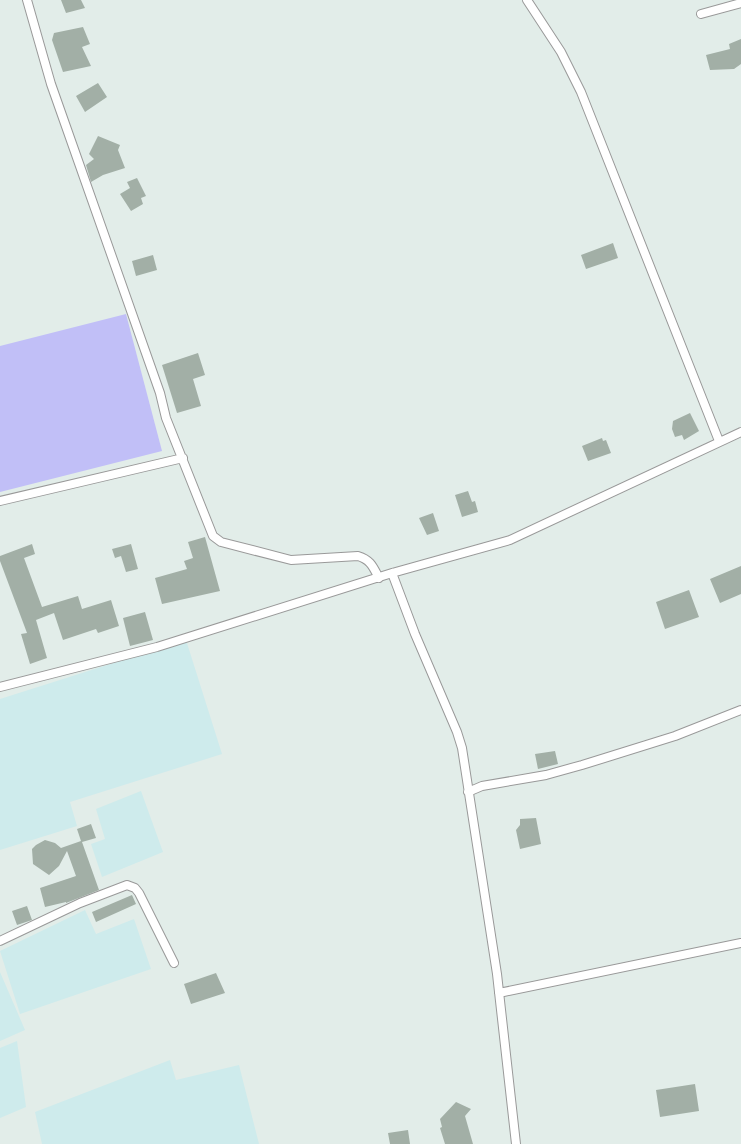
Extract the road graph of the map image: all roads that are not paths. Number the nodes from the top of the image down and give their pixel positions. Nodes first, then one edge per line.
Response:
1 (27, 0) edge
2 (527, 0) edge
3 (741, 3) edge
4 (701, 14) dead end
5 (741, 432) edge
6 (719, 441) junction
7 (183, 458) junction
8 (0, 501) edge
9 (392, 574) junction
10 (378, 578) junction
11 (0, 687) edge
12 (741, 710) edge
13 (468, 792) junction
14 (0, 941) edge
15 (741, 943) edge
16 (174, 962) dead end
17 (499, 993) junction
18 (516, 1144) edge

1 - 7 street
2 - 6 street
3 - 4 street
5 - 6 street
6 - 9 street
7 - 8 street
7 - 10 street
9 - 10 street
9 - 13 street
10 - 11 street
12 - 13 street
13 - 17 street
14 - 16 street
15 - 17 street
17 - 18 street

